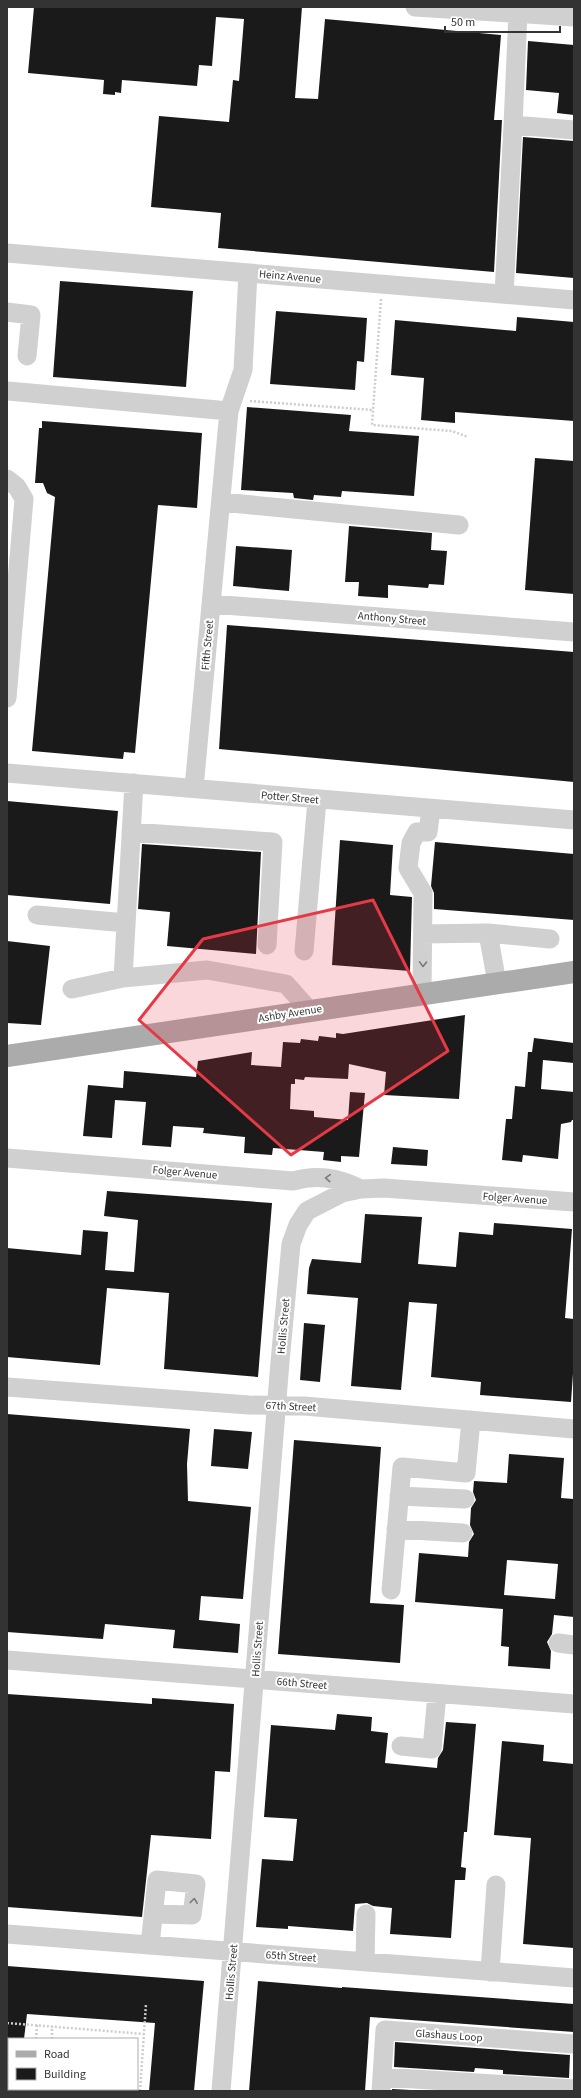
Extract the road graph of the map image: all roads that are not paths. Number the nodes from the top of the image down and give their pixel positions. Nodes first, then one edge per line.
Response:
1 (415, 7) edge
2 (565, 13) edge
3 (518, 14) junction
4 (513, 126) junction
5 (574, 130) edge
6 (7, 252) edge
7 (248, 273) junction
8 (504, 294) junction
9 (574, 300) edge
10 (7, 312) edge
11 (28, 356) dead end
12 (7, 394) edge
13 (231, 406) junction
14 (7, 479) edge
15 (222, 502) junction
16 (459, 525) dead end
17 (211, 604) junction
18 (574, 632) edge
19 (7, 698) edge
20 (7, 773) edge
21 (134, 783) junction
22 (194, 788) junction
23 (317, 800) junction
24 (431, 809) junction
25 (574, 820) edge
26 (131, 832) junction
27 (37, 915) dead end
28 (126, 923) junction
29 (488, 933) junction
30 (423, 934) junction
31 (550, 939) dead end
32 (267, 945) dead end
33 (304, 951) dead end
34 (574, 972) edge
35 (123, 978) junction
36 (497, 983) junction
37 (72, 989) dead end
38 (422, 994) junction
39 (309, 1010) junction
40 (7, 1056) edge
41 (7, 1158) edge
42 (293, 1181) junction
43 (361, 1189) junction
44 (327, 1199) joint
45 (574, 1202) edge
46 (307, 1211) junction
47 (7, 1387) edge
48 (276, 1405) junction
49 (471, 1420) junction
50 (574, 1429) edge
51 (399, 1496) junction
52 (465, 1499) dead end
53 (396, 1529) junction
54 (463, 1533) dead end
55 (391, 1590) dead end
56 (7, 1660) edge
57 (255, 1679) junction
58 (437, 1694) junction
59 (574, 1704) edge
60 (401, 1746) dead end
61 (496, 1885) dead end
62 (154, 1914) dead end
63 (366, 1914) dead end
64 (7, 1934) edge
65 (150, 1945) junction
66 (233, 1952) junction
67 (365, 1962) junction
68 (490, 1972) junction
69 (574, 1978) edge
70 (574, 2044) edge
71 (381, 2084) edge
72 (574, 2088) edge
73 (222, 2091) edge

1 - 3 street
2 - 3 street
3 - 4 street
4 - 5 street
4 - 8 street
6 - 7 street, Heinz Avenue
7 - 8 street, Heinz Avenue
7 - 13 street, Fifth Street
8 - 9 street, Heinz Avenue
10 - 11 street
12 - 13 street
13 - 15 street, Fifth Street
14 - 19 street
15 - 16 street
15 - 17 street, Fifth Street
17 - 18 street, Anthony Street
17 - 22 street, Fifth Street
20 - 21 street, Potter Street
21 - 22 street, Potter Street
21 - 26 street
22 - 23 street, Potter Street
23 - 24 street, Potter Street
23 - 33 street
24 - 25 street, Potter Street
24 - 30 street
26 - 28 street
26 - 32 street
27 - 28 street
28 - 35 street
29 - 30 street
29 - 31 street
29 - 36 street
30 -> 38 street
34 - 36 main road, Ashby Avenue
35 - 37 street
35 - 39 street
36 - 38 main road, Ashby Avenue
38 - 39 main road, Ashby Avenue
39 - 40 main road, Ashby Avenue
41 - 42 street, Folger Avenue
43 -> 42 street, Folger Avenue
42 - 46 street
43 - 44 street, Folger Avenue
43 - 45 street, Folger Avenue
44 - 46 street, Hollis Street
46 - 48 street, Hollis Street
47 - 48 street, 67th Street
48 - 49 street, 67th Street
48 - 57 street, Hollis Street
49 - 50 street, 67th Street
49 - 51 street
51 - 52 street
51 - 53 street
53 - 54 street
53 - 55 street
56 - 57 street, 66th Street
57 - 58 street, 66th Street
57 - 66 street, Hollis Street
58 - 59 street, 66th Street
58 - 60 street
61 - 68 street
62 - 65 street
63 - 67 street
64 - 65 street, 65th Street
65 - 66 street, 65th Street
66 - 67 street, 65th Street
66 - 73 street, Hollis Street
67 - 68 street, 65th Street
68 - 69 street, 65th Street
70 - 71 street, Glashaus Loop
71 - 72 street

